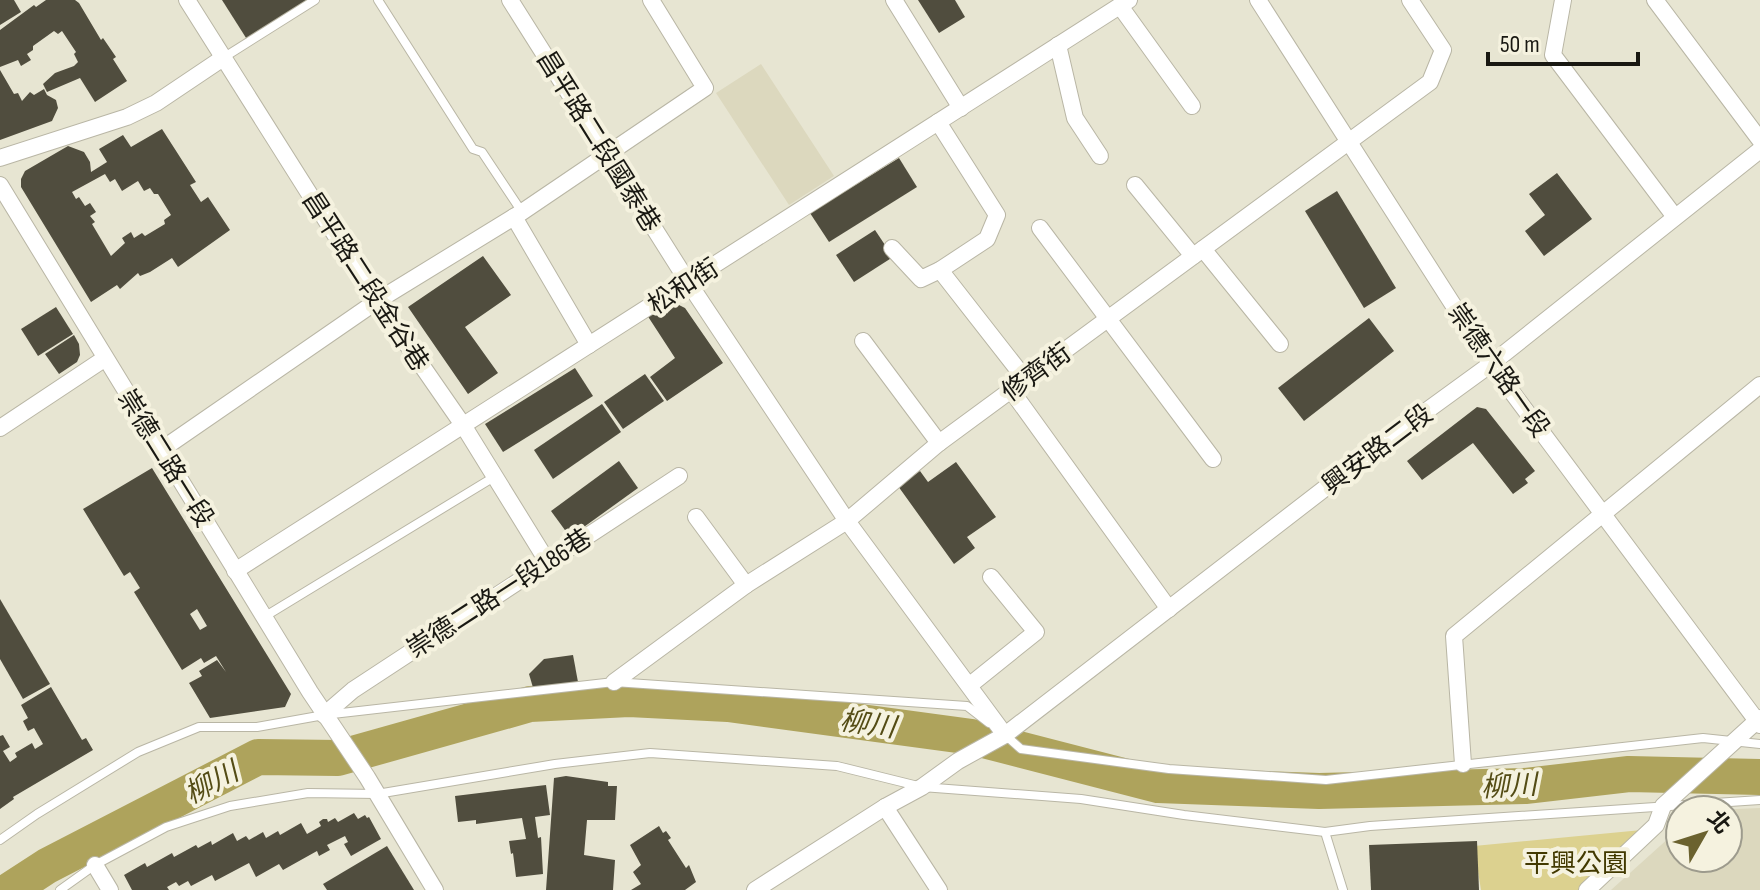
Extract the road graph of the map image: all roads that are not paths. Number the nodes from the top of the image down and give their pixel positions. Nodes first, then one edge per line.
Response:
1 (187, 0) edge
2 (315, 0) edge
3 (378, 0) edge
4 (510, 0) edge
5 (651, 0) edge
6 (894, 0) edge
7 (1258, 0) edge
8 (1410, 0) edge
9 (1563, 0) edge
10 (1655, 0) edge
11 (1118, 4) edge
12 (1058, 45) junction
13 (223, 58) junction
14 (1192, 106) dead end
15 (961, 108) junction
16 (938, 122) junction
17 (1760, 140) edge
18 (1351, 141) junction
19 (1760, 150) edge
20 (608, 155) junction
21 (1100, 156) dead end
22 (0, 158) edge
23 (0, 185) edge
24 (1135, 185) dead end
25 (518, 214) junction
26 (1675, 217) junction
27 (1040, 228) dead end
28 (892, 248) dead end
29 (1198, 253) junction
30 (940, 270) junction
31 (688, 282) junction
32 (377, 301) junction
33 (1108, 319) junction
34 (863, 341) dead end
35 (1280, 344) dead end
36 (589, 345) junction
37 (104, 359) junction
38 (1491, 364) junction
39 (1018, 385) junction
40 (1760, 385) edge
41 (463, 425) junction
42 (0, 428) edge
43 (939, 443) junction
44 (161, 450) junction
45 (1213, 459) dead end
46 (679, 476) dead end
47 (494, 477) junction
48 (1602, 514) junction
49 (696, 517) dead end
50 (847, 521) junction
51 (547, 561) junction
52 (235, 571) junction
53 (991, 577) dead end
54 (746, 585) junction
55 (1169, 609) junction
56 (264, 617) junction
57 (614, 682) junction
58 (970, 685) junction
59 (324, 715) junction
60 (1759, 722) edge
61 (1005, 735) junction
62 (1736, 740) junction
63 (1760, 744) edge
64 (1463, 764) junction
65 (922, 787) junction
66 (377, 794) junction
67 (1677, 794) edge
68 (1664, 802) edge
69 (885, 807) junction
70 (1664, 810) edge
71 (1325, 832) junction
72 (2, 835) edge
73 (95, 865) junction
74 (60, 890) edge
75 (110, 890) edge
76 (435, 890) edge
77 (755, 890) edge
78 (939, 890) edge
79 (1343, 890) edge
80 (1587, 890) edge

1 - 13 street, 昌平路二段金谷巷
2 - 13 lane
3 - 25 lane
4 - 20 street, 昌平路二段國泰巷
5 - 20 street
6 - 15 street
7 - 18 street, 崇德六路一段
8 - 18 street, 修齊街
9 - 26 street
10 - 17 street
11 - 12 street, 松和街
11 - 14 street
12 - 15 street, 松和街
12 - 21 street
13 - 22 street
13 - 32 street, 昌平路二段金谷巷
15 - 16 street, 松和街
16 - 30 street
16 - 31 street, 松和街
18 - 29 street, 修齊街
18 - 38 street, 崇德六路一段
19 - 26 street, 興安路二段
20 - 25 street
20 - 31 street, 昌平路二段國泰巷
23 - 37 street, 崇德二路一段
24 - 29 street
25 - 32 street
25 - 36 street
26 - 38 street, 興安路二段
27 - 33 street
28 - 30 street
29 - 33 street, 修齊街
29 - 35 street
30 - 39 street
31 - 36 street, 松和街
31 - 50 street, 昌平路二段國泰巷
32 - 41 street, 昌平路二段金谷巷
32 - 44 street
33 - 39 street, 修齊街
33 - 45 street
34 - 43 street
36 - 41 street, 松和街
37 - 42 street
37 - 44 street, 崇德二路一段
38 - 48 street, 崇德六路一段
38 - 55 street, 興安路二段
39 - 43 street, 修齊街
39 - 55 street
40 - 48 street
41 - 47 street, 昌平路二段金谷巷
41 - 52 street, 松和街
43 - 50 street, 修齊街
44 - 52 street, 崇德二路一段
46 - 51 street, 崇德二路一段186巷
47 - 51 street, 昌平路二段金谷巷
47 - 56 lane
48 - 60 street, 崇德六路一段
48 - 64 street
49 - 54 street
50 - 54 street, 修齊街
50 - 58 street, 昌平路二段國泰巷
51 - 59 street, 崇德二路一段186巷
52 - 56 street, 崇德二路一段
53 - 58 street
54 - 57 street, 修齊街
55 - 61 street, 興安路二段
56 - 59 street, 崇德二路一段
57 - 59 lane
57 - 61 lane
58 - 61 street, 昌平路二段國泰巷
59 - 66 street, 崇德二路一段
59 - 72 lane
60 - 62 street
61 - 64 lane
61 - 65 street, 興安路二段
62 - 63 lane
62 - 64 lane
62 - 67 street
65 - 66 lane
65 - 69 street
65 - 71 lane
66 - 73 lane
66 - 76 street
68 - 71 lane
69 - 77 street
69 - 78 street
70 - 80 street
71 - 79 lane
73 - 74 lane
73 - 75 street

